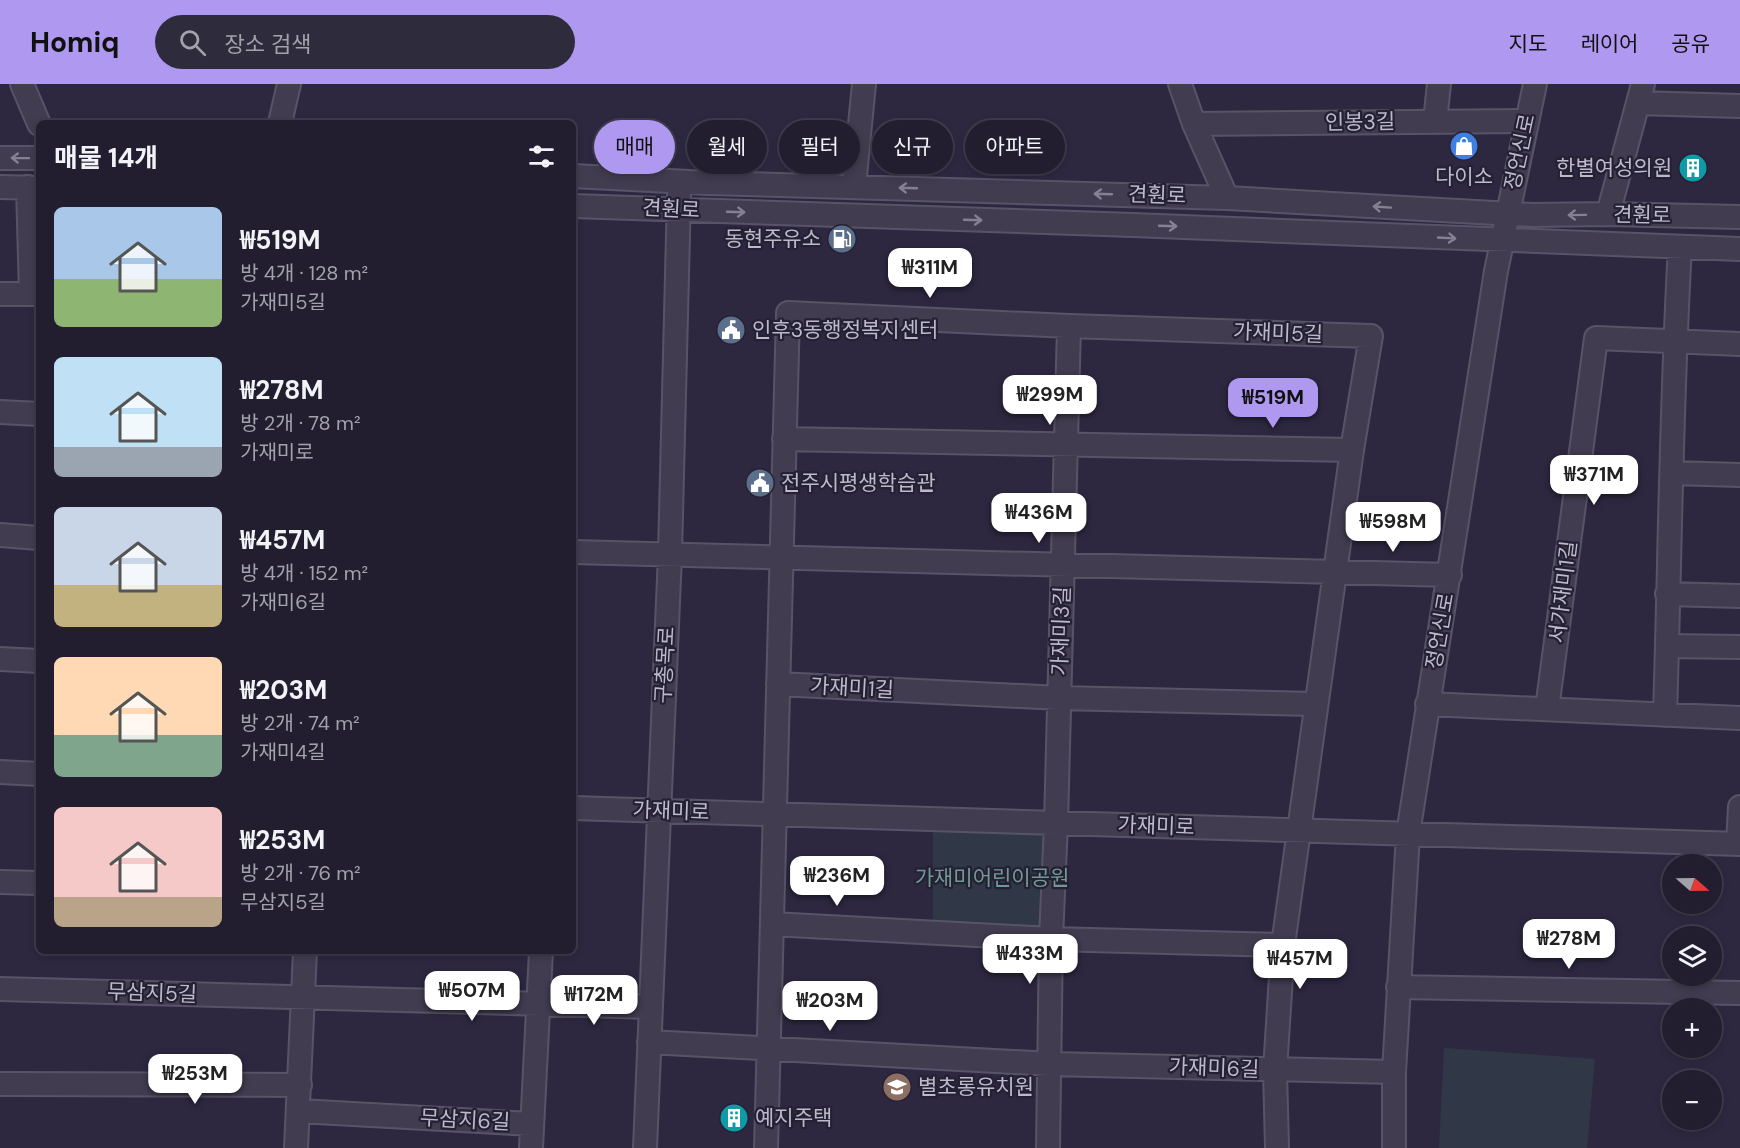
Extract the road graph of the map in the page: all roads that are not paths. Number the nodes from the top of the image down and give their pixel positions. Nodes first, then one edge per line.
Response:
1 (22, 84) edge
2 (289, 84) edge
3 (864, 84) edge
4 (1180, 84) edge
5 (1440, 84) edge
6 (1535, 84) edge
7 (1641, 93) edge
8 (1730, 98) edge
9 (37, 120) edge
10 (281, 120) edge
11 (1435, 121) junction
12 (1527, 121) junction
13 (1194, 124) junction
14 (0, 158) edge
15 (36, 158) edge
16 (576, 176) edge
17 (679, 182) junction
18 (854, 186) junction
19 (0, 187) edge
20 (33, 188) edge
21 (1227, 198) junction
22 (576, 206) edge
23 (680, 209) junction
24 (1508, 214) junction
25 (1608, 214) junction
26 (1740, 217) edge
27 (1502, 240) junction
28 (1680, 247) junction
29 (1740, 249) edge
30 (0, 294) edge
31 (35, 294) edge
32 (1069, 326) junction
33 (1675, 342) junction
34 (1740, 344) edge
35 (0, 412) edge
36 (36, 414) edge
37 (784, 440) junction
38 (1066, 446) junction
39 (1352, 450) junction
40 (1673, 473) junction
41 (1740, 475) edge
42 (0, 536) edge
43 (36, 538) edge
44 (576, 552) edge
45 (670, 554) junction
46 (782, 557) junction
47 (1063, 564) junction
48 (1335, 572) junction
49 (1450, 575) junction
50 (1667, 594) junction
51 (1740, 596) edge
52 (1667, 646) junction
53 (1740, 647) edge
54 (0, 659) edge
55 (36, 661) edge
56 (778, 684) junction
57 (926, 692) joint
58 (1060, 698) junction
59 (1316, 704) junction
60 (1427, 704) junction
61 (1547, 709) junction
62 (1665, 715) junction
63 (1740, 718) edge
64 (0, 772) edge
65 (36, 774) edge
66 (1740, 807) edge
67 (576, 808) edge
68 (659, 810) junction
69 (775, 814) junction
70 (1056, 823) junction
71 (1298, 831) junction
72 (1408, 834) junction
73 (1739, 844) edge
74 (0, 882) edge
75 (36, 883) edge
76 (772, 924) junction
77 (1051, 939) junction
78 (1283, 945) junction
79 (305, 954) edge
80 (541, 954) edge
81 (1398, 987) junction
82 (0, 989) edge
83 (1740, 993) edge
84 (304, 997) junction
85 (538, 1004) junction
86 (651, 1007) junction
87 (649, 1042) junction
88 (769, 1049) junction
89 (1051, 1064) junction
90 (1275, 1070) junction
91 (1394, 1072) junction
92 (0, 1084) edge
93 (300, 1085) junction
94 (299, 1110) junction
95 (532, 1124) junction
96 (296, 1148) edge
97 (531, 1148) edge
98 (645, 1148) edge
99 (766, 1148) edge
100 (1048, 1148) edge
101 (1277, 1148) edge
102 (1394, 1148) edge

1 - 9 street
2 - 10 street
3 - 18 street
4 - 13 street
5 - 11 street
6 - 12 street, 정언신로
7 - 8 street
7 - 25 street
11 - 12 street, 인봉3길
11 - 13 street, 인봉3길
12 - 24 street, 정언신로
13 - 21 street
15 -> 14 street
16 - 17 street, 견훤로
17 - 18 street, 견훤로
17 - 23 street, 구총목로
21 -> 18 street, 견훤로
19 - 20 street
20 - 31 street
24 -> 21 street, 견훤로
22 - 23 street, 견훤로
23 -> 27 street, 견훤로
23 - 45 street, 구총목로
25 -> 24 street, 견훤로
24 - 27 street, 정언신로
25 - 26 street, 견훤로
27 - 28 street, 견훤로
27 - 49 street, 정언신로
28 - 29 street, 견훤로
28 - 33 street
30 - 31 street
32 - 37 street
32 - 38 street, 가재미3길
32 - 39 street, 가재미5길
33 - 34 street, 서가재미1길
33 - 40 street
33 - 61 street, 서가재미1길
35 - 36 street
37 - 38 street
37 - 46 street
38 - 39 street
38 - 47 street, 가재미3길
39 - 48 street, 가재미5길
40 - 41 street
40 - 50 street
42 - 43 street
44 - 45 street
45 - 46 street
45 - 68 street, 구총목로
46 - 47 street, 가재미3길
46 - 56 street
47 - 48 street, 가재미3길
47 - 58 street, 가재미3길
48 - 49 street
48 - 59 street, 가재미5길
49 - 60 street, 정언신로
50 - 51 street
50 - 52 street
52 - 53 street
52 - 62 street
54 - 55 street
56 - 57 street, 가재미1길
56 - 69 street
57 - 58 street, 가재미3길
58 - 59 street, 가재미3길
58 - 70 street, 가재미3길
59 - 71 street, 가재미5길
60 - 61 street
60 - 72 street, 정언신로
61 - 62 street
62 - 63 street
64 - 65 street
66 - 73 street
67 - 68 street, 가재미로
68 - 69 street, 가재미로
68 - 86 street, 구총목로
69 - 70 street, 가재미로
69 - 76 street
70 - 71 street, 가재미로
70 - 77 street, 가재미3길
71 - 72 street, 가재미로
71 - 78 street, 가재미6길
72 - 73 street, 가재미로
72 - 81 street, 정언신로
74 - 75 street
76 - 77 street
76 - 88 street
77 - 78 street
77 - 89 street, 가재미3길
78 - 90 street, 가재미6길
79 - 84 street
80 - 85 street, 무삼지6길
81 - 83 street
81 - 91 street, 정언신로
82 - 84 street, 무삼지5길
84 - 85 street, 무삼지5길
84 - 93 street
85 - 86 street
85 - 95 street, 무삼지6길
86 - 87 street, 구총목로
87 - 88 street, 가재미6길
87 - 98 street, 구총목로
88 - 89 street, 가재미6길
88 - 99 street
89 - 90 street, 가재미6길
89 - 100 street, 가재미3길
90 - 91 street, 가재미6길
90 - 101 street, 가재미6길
91 - 102 street, 정언신로
92 - 93 street
93 - 94 street
94 - 95 street, 무삼지6길
94 - 96 street
95 - 97 street, 무삼지6길

